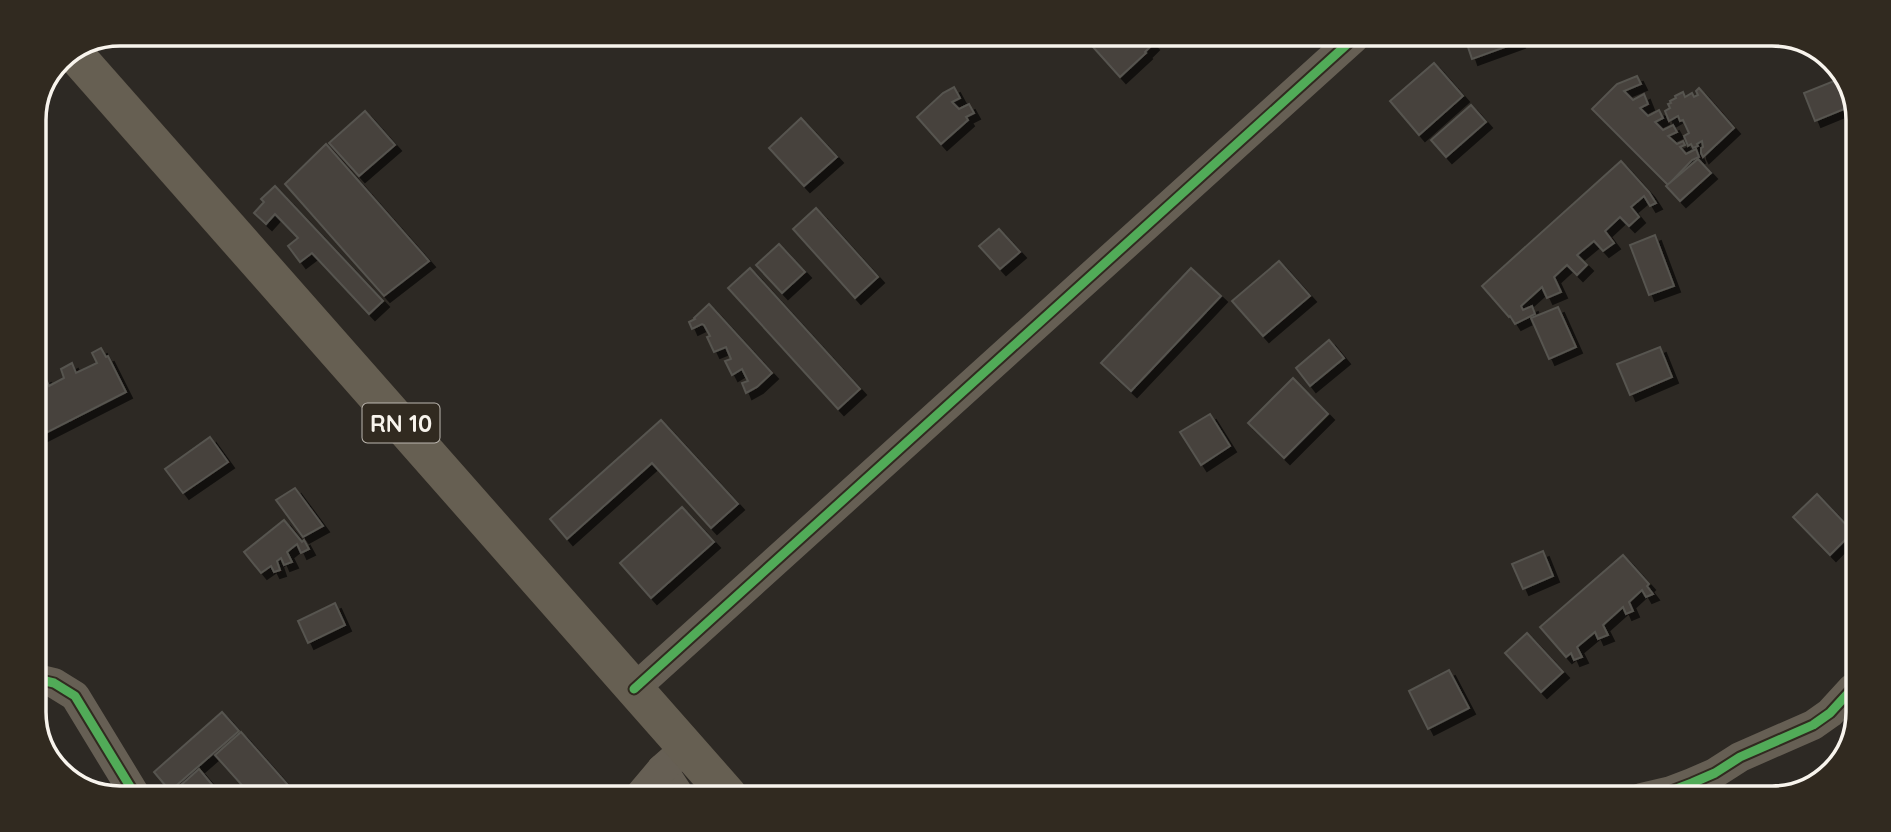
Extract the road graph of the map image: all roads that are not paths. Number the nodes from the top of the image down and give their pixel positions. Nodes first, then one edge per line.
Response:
1 (1345, 46) edge
2 (78, 58) edge
3 (46, 681) edge
4 (634, 689) junction
5 (1846, 696) edge
6 (675, 758) junction
7 (130, 786) edge
8 (649, 786) edge
9 (678, 786) edge
10 (715, 786) edge
11 (1684, 786) edge

1 - 4 street
2 - 4 main road, RN 10
3 - 7 street
4 - 6 main road, RN 10
5 - 11 street
6 - 8 street
6 - 9 street
6 - 10 main road, RN 10

